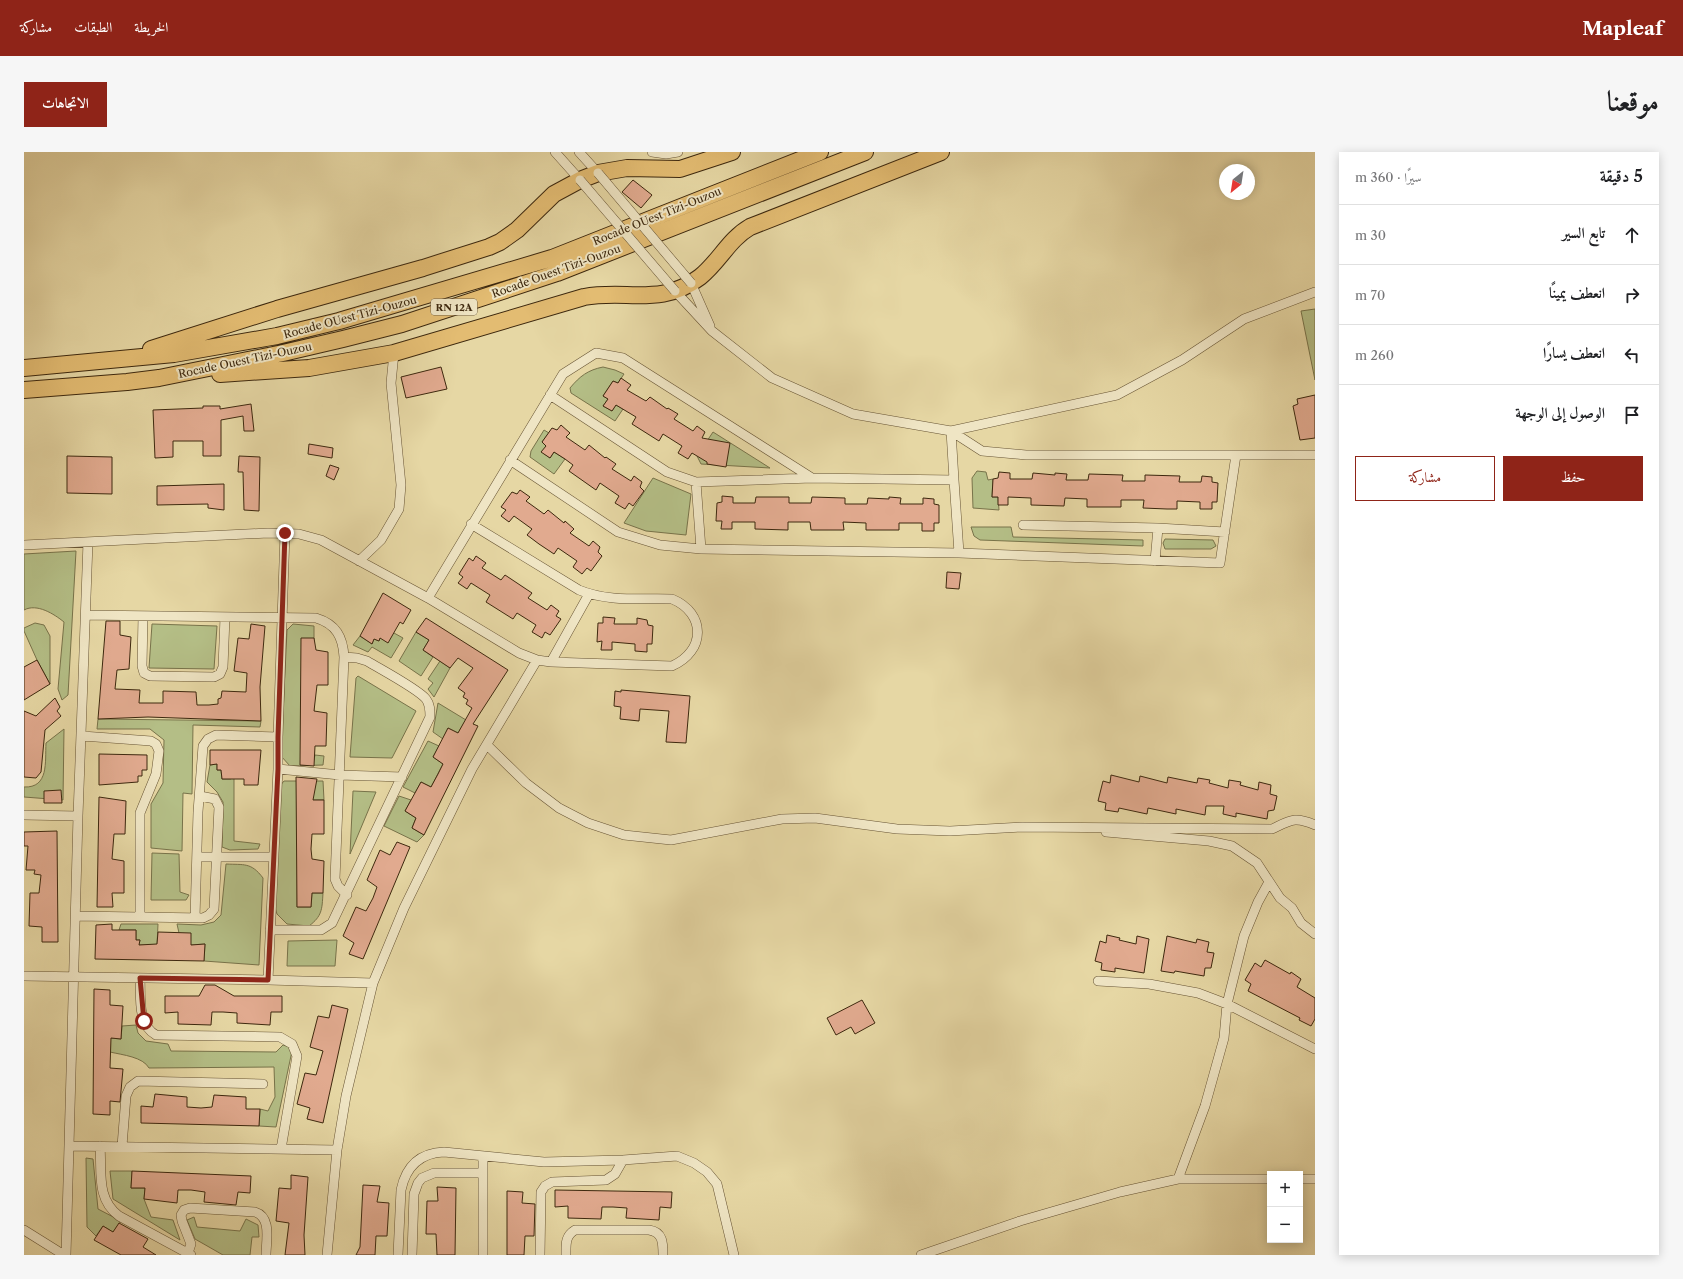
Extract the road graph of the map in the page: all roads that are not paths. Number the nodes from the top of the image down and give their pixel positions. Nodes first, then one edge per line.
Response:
1 (555, 152) edge
2 (579, 152) edge
3 (652, 152) edge
4 (678, 152) edge
5 (732, 152) edge
6 (820, 152) edge
7 (865, 152) edge
8 (941, 152) edge
9 (598, 173) junction
10 (580, 180) junction
11 (691, 283) junction
12 (675, 291) junction
13 (1315, 292) edge
14 (712, 331) junction
15 (394, 353) junction
16 (121, 360) junction
17 (24, 368) edge
18 (158, 378) junction
19 (24, 390) edge
20 (550, 395) junction
21 (951, 431) junction
22 (1236, 455) junction
23 (1315, 455) edge
24 (510, 460) junction
25 (812, 478) junction
26 (954, 480) junction
27 (696, 482) junction
28 (471, 524) junction
29 (1023, 525) dead end
30 (1158, 528) junction
31 (1225, 532) junction
32 (285, 533) junction
33 (88, 542) junction
34 (24, 545) edge
35 (701, 549) junction
36 (959, 553) junction
37 (359, 561) junction
38 (1155, 561) junction
39 (589, 594) junction
40 (428, 598) junction
41 (86, 614) junction
42 (143, 616) junction
43 (225, 617) junction
44 (282, 618) junction
45 (344, 657) junction
46 (537, 660) junction
47 (550, 662) junction
48 (82, 736) junction
49 (278, 737) junction
50 (487, 745) junction
51 (278, 769) junction
52 (340, 776) junction
53 (402, 777) junction
54 (200, 796) junction
55 (24, 815) edge
56 (78, 816) junction
57 (1315, 825) edge
58 (1079, 828) junction
59 (197, 857) junction
60 (217, 857) junction
61 (273, 857) junction
62 (1269, 882) junction
63 (346, 895) junction
64 (76, 916) junction
65 (140, 917) junction
66 (195, 918) junction
67 (270, 930) junction
68 (1315, 934) edge
69 (24, 976) edge
70 (74, 977) junction
71 (140, 978) junction
72 (268, 980) junction
73 (1098, 981) dead end
74 (373, 984) junction
75 (1227, 1004) junction
76 (1315, 1049) edge
77 (263, 1084) dead end
78 (69, 1146) junction
79 (100, 1146) junction
80 (122, 1146) junction
81 (281, 1149) junction
82 (337, 1150) junction
83 (483, 1156) junction
84 (623, 1160) junction
85 (483, 1173) junction
86 (1178, 1179) junction
87 (1267, 1179) edge
88 (1303, 1179) edge
89 (1315, 1179) edge
90 (24, 1230) edge
91 (189, 1254) edge
92 (65, 1255) edge
93 (266, 1255) edge
94 (327, 1255) edge
95 (398, 1255) edge
96 (412, 1255) edge
97 (483, 1255) edge
98 (540, 1255) edge
99 (566, 1255) edge
100 (663, 1255) edge
101 (734, 1255) edge
102 (921, 1255) edge

1 - 10 street
2 - 9 street
3 - 4 street
5 - 9 highway
6 - 16 highway, Rocade OUest Tizi-Ouzou / RN 12A
7 - 18 highway, Rocade Ouest Tizi-Ouzou / RN 12A
8 - 11 highway
9 - 10 highway
9 - 11 street, bridge
10 - 12 street, bridge
10 - 16 highway
11 - 12 highway
11 - 14 street
12 - 14 street
12 - 15 highway
13 - 21 street
14 - 21 street
15 - 18 highway
15 - 37 street
16 - 17 highway, Rocade OUest Tizi-Ouzou / RN 12A
18 - 19 highway, Rocade Ouest Tizi-Ouzou / RN 12A
20 - 24 street
20 - 25 street
20 - 27 street
21 - 22 street
21 - 26 street
22 - 23 street
22 - 31 street
24 - 28 street
24 - 35 street
25 - 26 street
25 - 27 street
26 - 36 street
27 - 35 street
28 - 39 street
28 - 40 street
29 - 30 street
30 - 31 street
30 - 38 street
31 - 38 street
32 - 33 street
32 - 37 street
32 - 44 street
33 - 34 street
33 - 41 street
35 - 36 street
36 - 38 street
37 - 40 street
39 - 47 street
39 - 47 street
40 - 46 street
41 - 42 street
41 - 48 street
42 - 43 street
42 - 43 street
43 - 44 street
44 - 45 street
44 - 49 street
45 - 52 street
45 - 53 street
46 - 47 street
46 - 50 street
48 - 56 street
48 - 65 street
49 - 51 street
49 - 54 street
50 - 58 street
50 - 74 street
51 - 52 street
51 - 61 street
52 - 53 street
52 - 63 street
53 - 63 street
54 - 59 street
54 - 60 street
55 - 56 street
56 - 64 street
57 - 58 street
58 - 62 street
59 - 60 street
59 - 66 street
60 - 61 street
60 - 66 street
61 - 67 street
62 - 68 street
62 - 75 street
63 - 67 street
64 - 65 street
64 - 70 street
65 - 66 street
67 - 72 street
69 - 70 street
70 - 71 street
70 - 78 street
71 - 72 street
71 - 81 street
72 - 74 street
73 - 75 street
74 - 82 street
75 - 76 street
75 - 86 street
77 - 80 street
78 - 79 street
78 - 92 street
79 - 80 street
79 - 91 street
80 - 81 street
81 - 82 street
82 - 94 street
83 - 84 street
83 - 85 street
83 - 95 street
84 - 98 street
84 - 101 street
85 - 96 street
85 - 97 street
86 - 87 street
86 - 102 street
88 - 89 street
90 - 92 street
91 - 93 street
99 - 100 street

